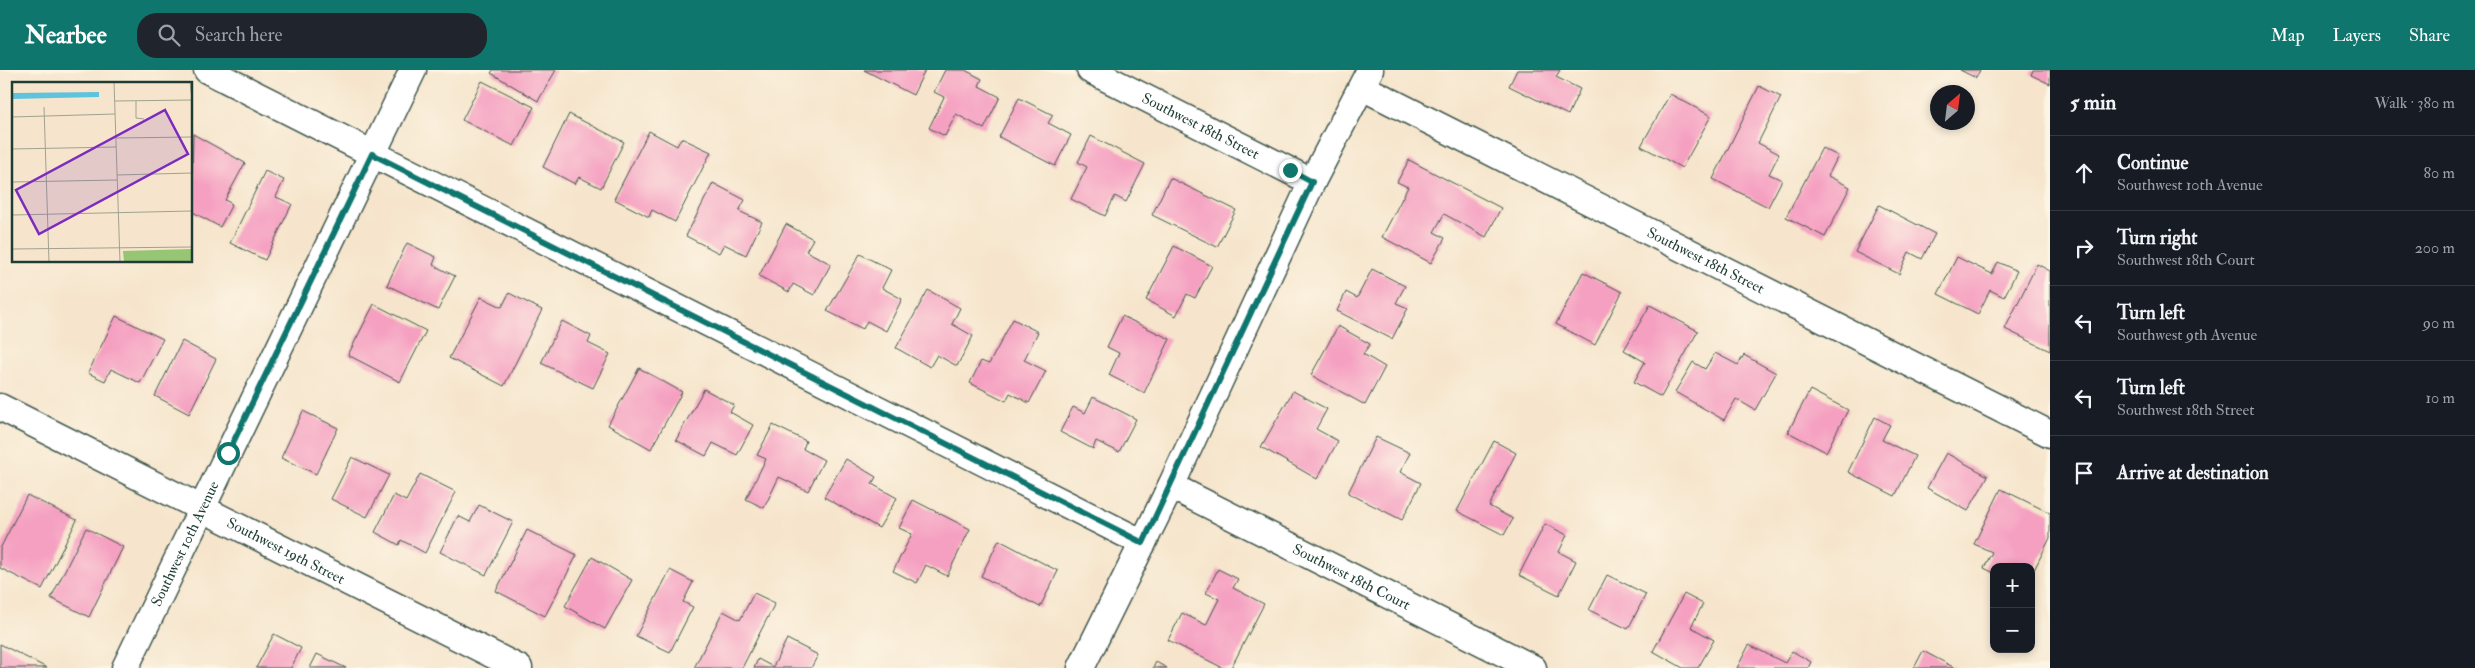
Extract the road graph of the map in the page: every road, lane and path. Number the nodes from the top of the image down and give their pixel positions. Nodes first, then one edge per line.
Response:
1 (207, 70) edge
2 (413, 70) edge
3 (1090, 70) edge
4 (1366, 78) edge
5 (372, 154) junction
6 (1312, 182) junction
7 (0, 407) edge
8 (2050, 434) edge
9 (1171, 486) junction
10 (202, 509) junction
11 (1143, 543) junction
12 (125, 668) edge
13 (518, 668) edge
14 (1081, 668) edge
15 (1533, 668) edge

1 - 5 street
2 - 5 street, Southwest 10th Avenue
3 - 6 street, Southwest 18th Street
4 - 6 street
4 - 8 street, Southwest 18th Street
5 - 10 street, Southwest 10th Avenue
5 - 11 street
6 - 9 street
7 - 10 street, Southwest 19th Street
9 - 11 street
9 - 15 street, Southwest 18th Court
10 - 12 street, Southwest 10th Avenue
10 - 13 street, Southwest 19th Street
11 - 14 street

